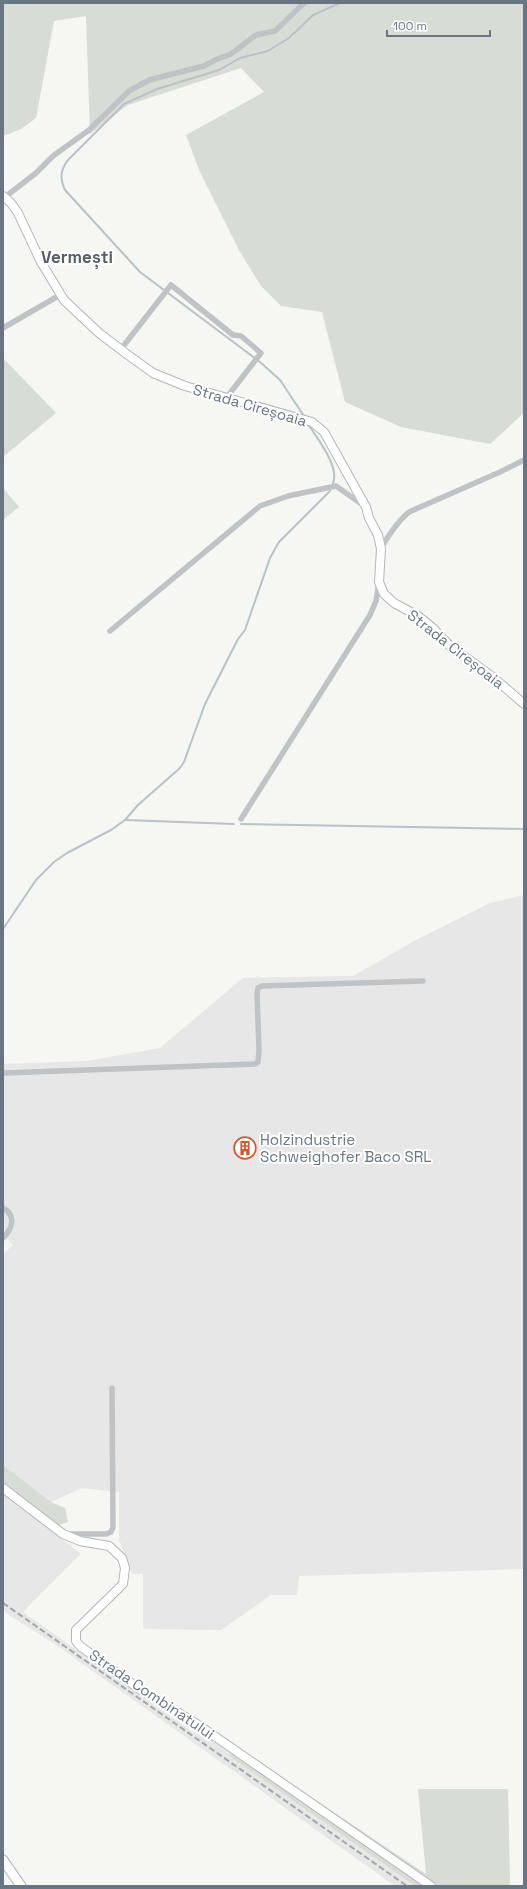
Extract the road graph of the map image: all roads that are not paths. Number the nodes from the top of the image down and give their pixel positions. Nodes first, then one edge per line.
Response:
1 (304, 3) edge
2 (4, 197) edge
3 (60, 294) junction
4 (3, 328) edge
5 (121, 349) junction
6 (227, 397) junction
7 (524, 460) edge
8 (366, 507) junction
9 (381, 548) junction
10 (379, 582) junction
11 (110, 631) dead end
12 (524, 704) edge
13 (240, 819) dead end
14 (423, 981) dead end
15 (3, 1073) edge
16 (3, 1208) edge
17 (3, 1238) edge
18 (112, 1388) dead end
19 (3, 1488) edge
20 (63, 1534) junction
21 (3, 1860) edge
22 (21, 1886) edge
23 (431, 1886) edge

1 - 2 street
2 - 3 street, Strada Cireșoaia
3 - 4 street
3 - 5 street, Strada Cireșoaia
5 - 6 street, Strada Cireșoaia
5 - 6 street
6 - 8 street, Strada Cireșoaia
7 - 9 street
8 - 9 street, Strada Cireșoaia
8 - 11 street
9 - 10 street, Strada Cireșoaia
10 - 12 street, Strada Cireșoaia
10 - 13 street
14 - 15 street
16 - 17 street
18 - 20 street
19 - 20 street, Strada Combinatului
20 - 23 street, Strada Combinatului
21 - 22 main road

